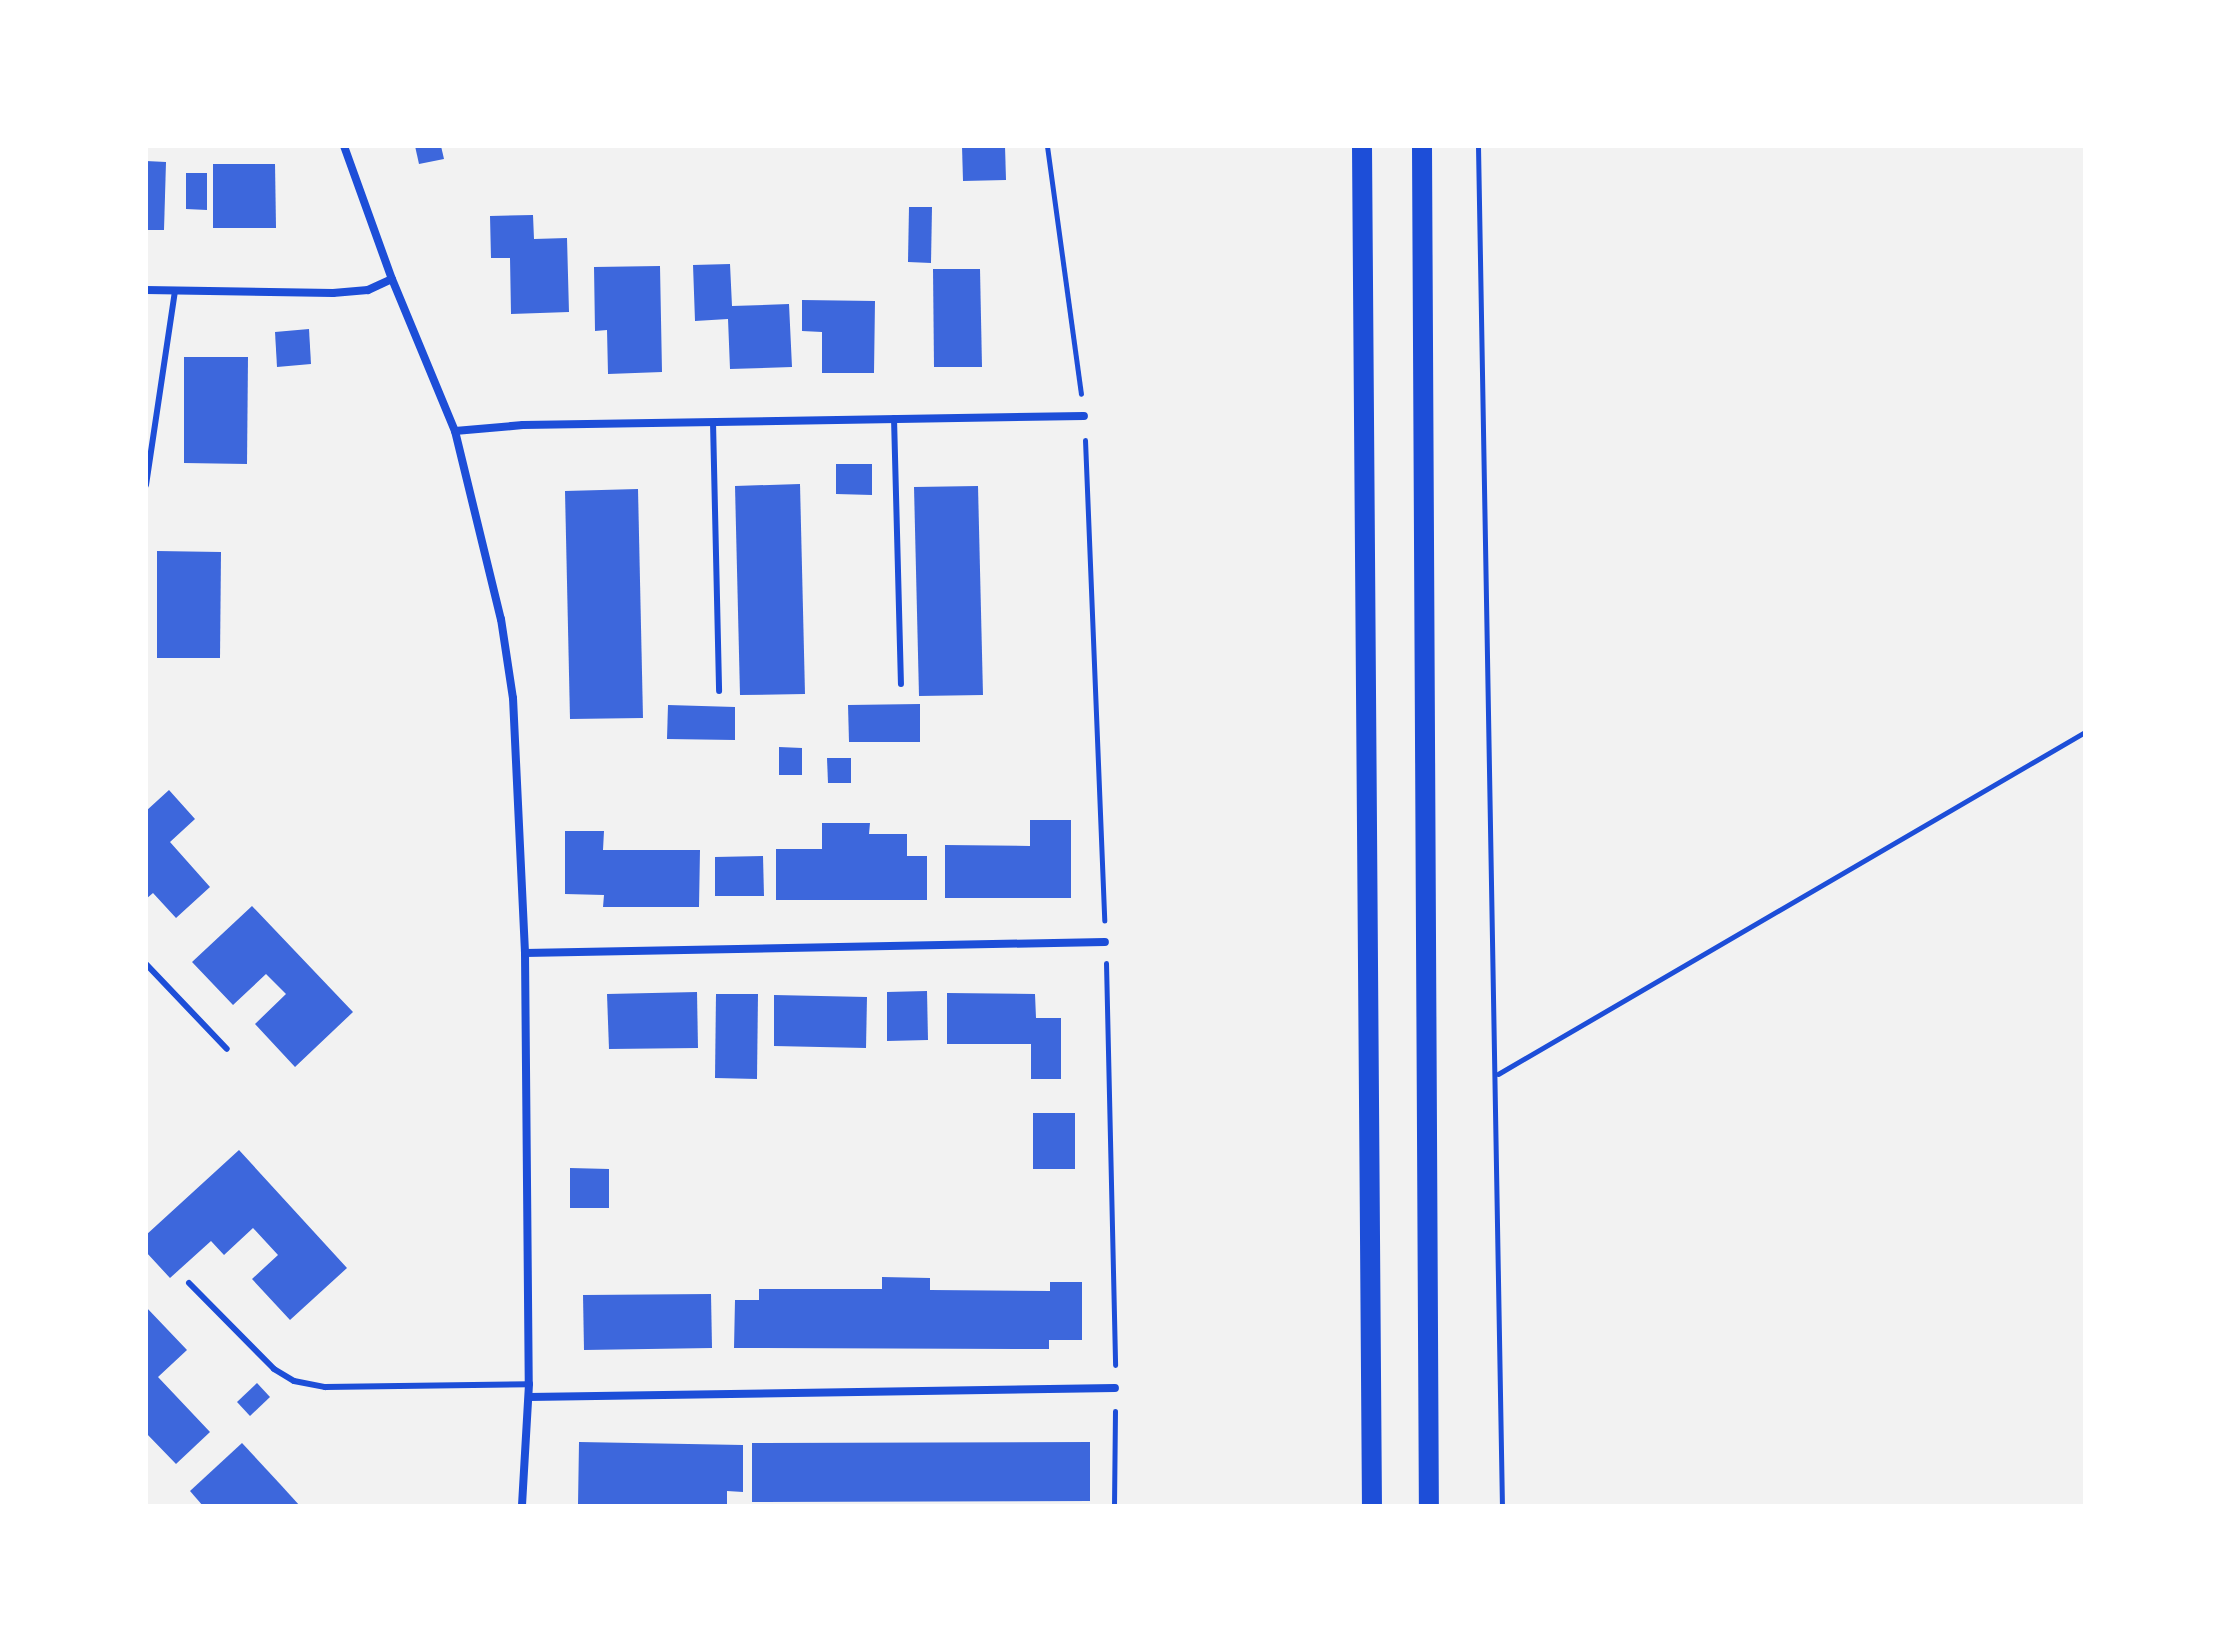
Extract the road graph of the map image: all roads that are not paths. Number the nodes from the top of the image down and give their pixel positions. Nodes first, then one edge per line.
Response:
1 (344, 146) edge
2 (1362, 146) edge
3 (1422, 146) edge
4 (392, 279) junction
5 (146, 290) edge
6 (175, 290) junction
7 (1084, 416) road end
8 (894, 418) junction
9 (713, 422) junction
10 (455, 431) junction
11 (146, 485) edge
12 (901, 684) dead end
13 (719, 691) dead end
14 (1105, 942) road end
15 (525, 953) junction
16 (146, 964) edge
17 (227, 1049) dead end
18 (189, 1283) dead end
19 (529, 1384) junction
20 (1115, 1388) road end
21 (529, 1397) junction
22 (522, 1506) edge
23 (1372, 1506) edge
24 (1429, 1506) edge

1 - 4 street
2 - 23 main road
3 - 24 main road
4 - 6 street
4 - 10 street
5 - 6 street
6 - 11 lane
7 - 8 street
8 - 9 street
8 - 12 lane
9 - 10 street
9 - 13 lane
10 - 15 street
14 - 15 street
15 - 19 street
16 - 17 lane
18 - 19 lane
19 - 21 street
20 - 21 street
21 - 22 street

